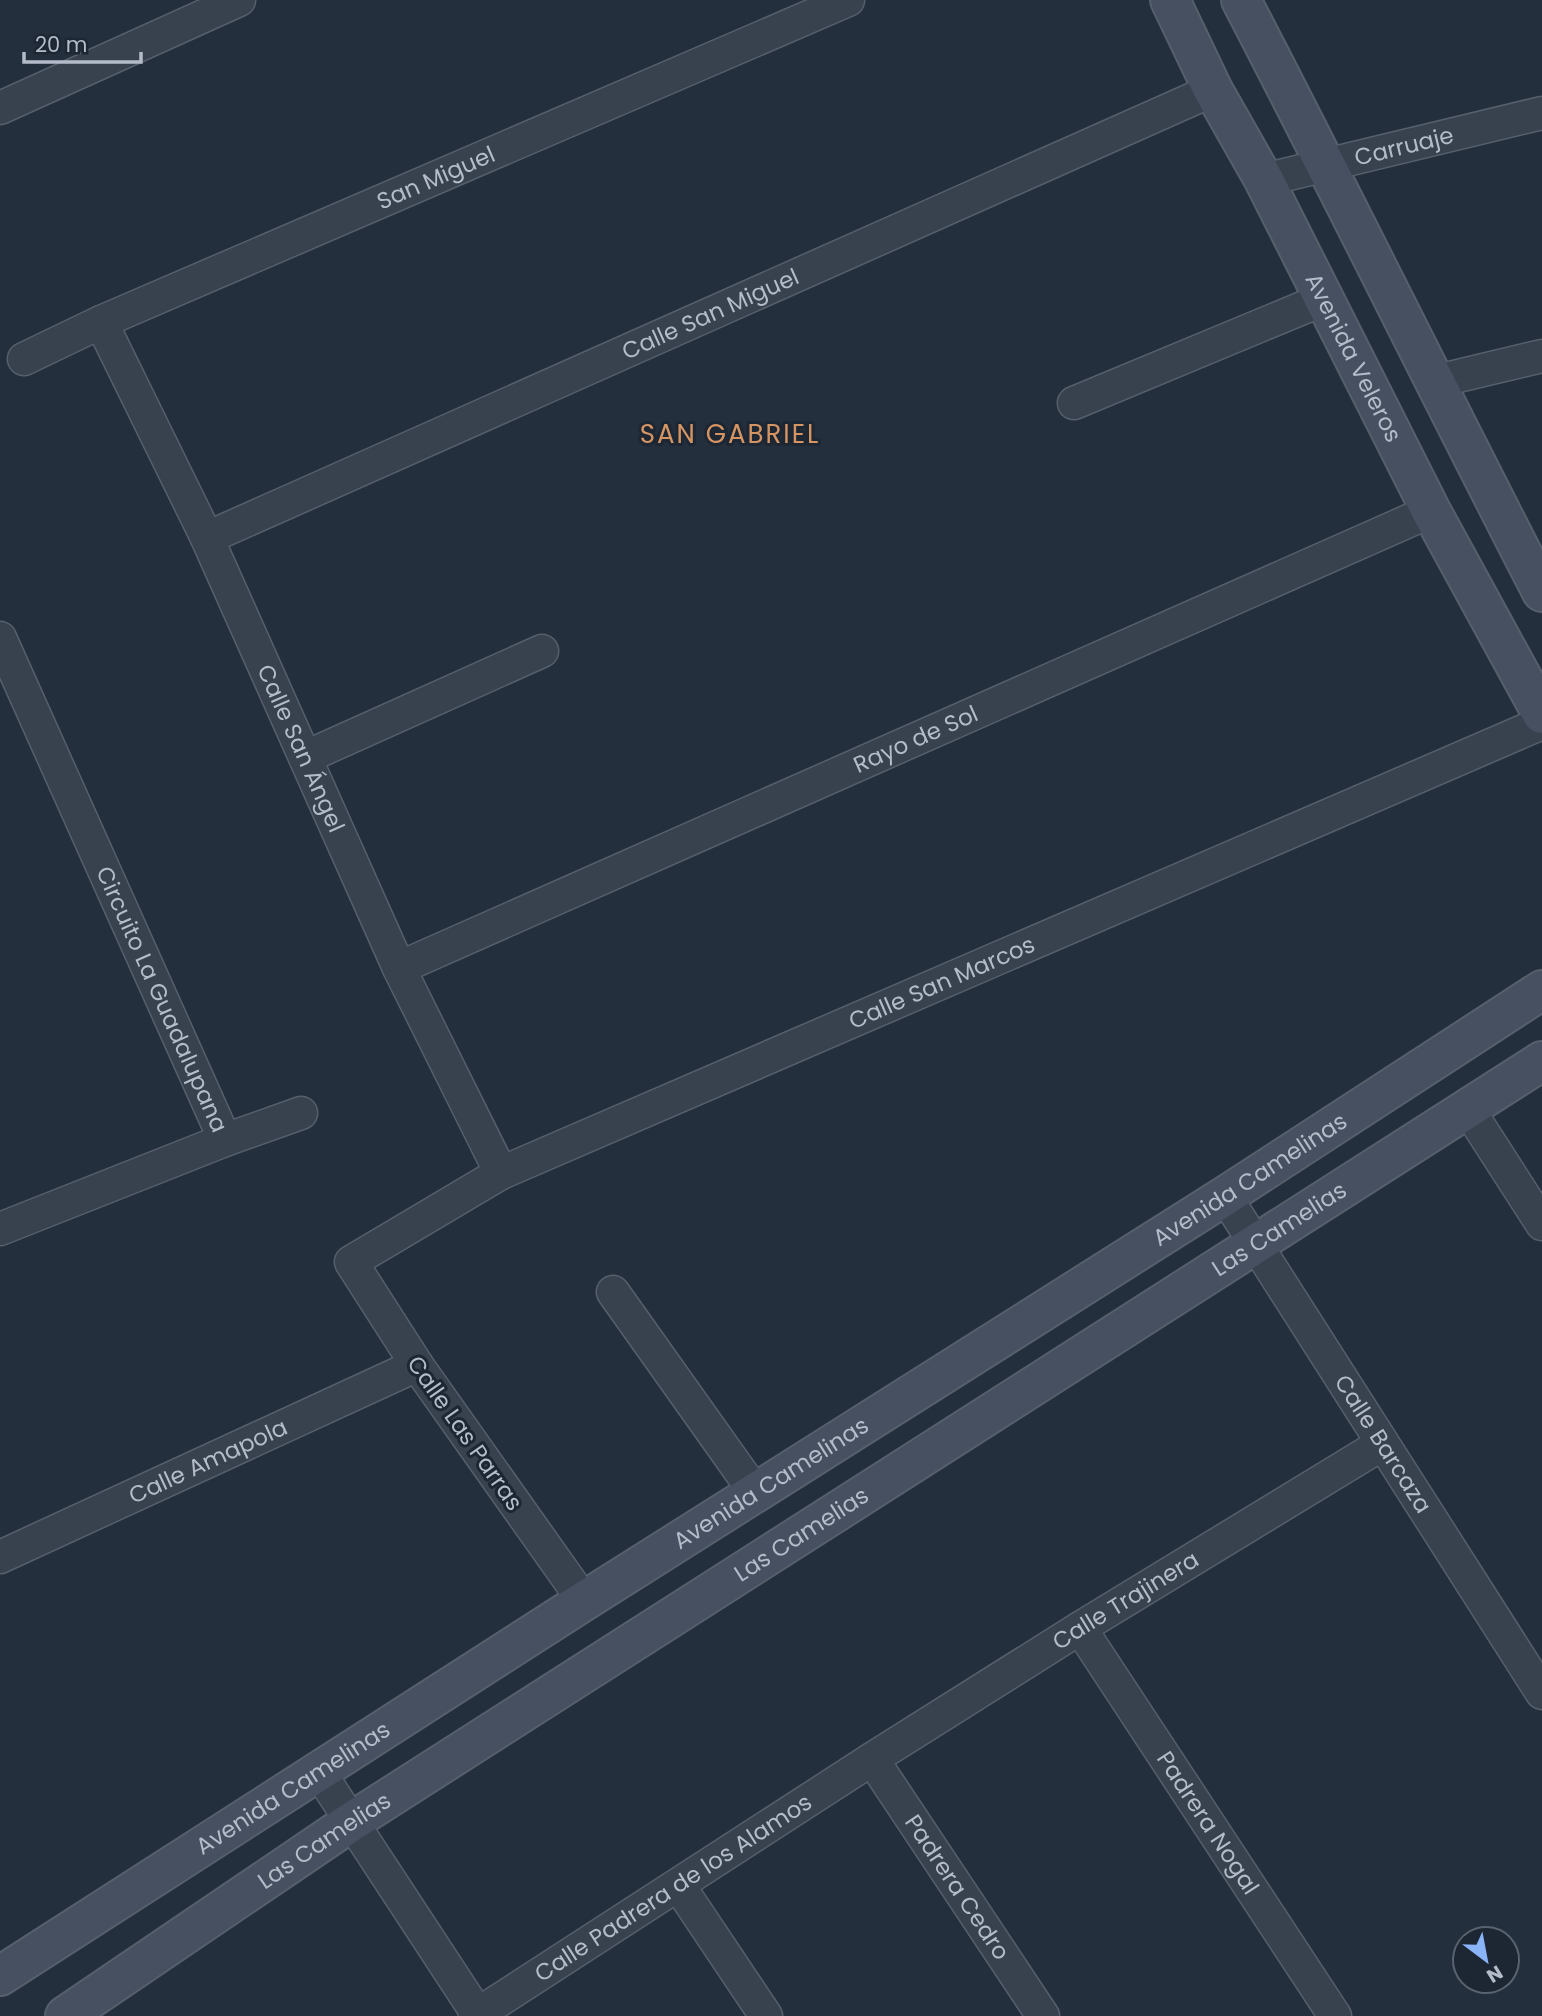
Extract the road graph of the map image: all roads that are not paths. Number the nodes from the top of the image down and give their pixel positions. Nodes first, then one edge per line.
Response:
1 (239, 0) edge
2 (848, 0) edge
3 (1170, 0) edge
4 (1241, 0) edge
5 (1213, 90) junction
6 (0, 108) edge
7 (1542, 113) edge
8 (1326, 164) junction
9 (1265, 180) junction
10 (1325, 299) junction
11 (101, 322) junction
12 (1542, 356) edge
13 (24, 359) dead end
14 (1433, 382) junction
15 (1074, 403) dead end
16 (1431, 511) junction
17 (207, 538) junction
18 (1542, 592) edge
19 (0, 638) edge
20 (542, 651) dead end
21 (1542, 714) edge
22 (1542, 723) edge
23 (306, 757) junction
24 (399, 968) junction
25 (1542, 990) edge
26 (1542, 1061) edge
27 (1468, 1109) junction
28 (301, 1114) dead end
29 (225, 1140) junction
30 (501, 1173) junction
31 (1225, 1196) junction
32 (1542, 1224) edge
33 (0, 1229) edge
34 (1255, 1245) junction
35 (351, 1262) joint
36 (613, 1292) dead end
37 (417, 1365) junction
38 (1382, 1444) junction
39 (755, 1492) junction
40 (0, 1557) edge
41 (584, 1601) junction
42 (1080, 1629) junction
43 (1542, 1693) edge
44 (872, 1759) junction
45 (319, 1772) junction
46 (351, 1822) junction
47 (678, 1886) junction
48 (0, 1976) edge
49 (477, 2015) edge
50 (65, 2016) edge
51 (766, 2016) edge
52 (1043, 2016) edge
53 (1335, 2016) edge

1 - 6 street
2 - 11 street, San Miguel
3 - 5 street, Avenida Veleros
4 - 8 street
5 - 9 street, Avenida Veleros
5 - 17 street, Calle San Miguel
7 - 8 street, Carruaje
8 - 9 street, Carruaje
8 - 14 street
9 - 10 street, Avenida Veleros
10 - 15 street
10 - 16 street, Avenida Veleros
11 - 13 street, San Miguel
11 - 17 street, Calle San Ángel
12 - 14 street
14 - 18 street
16 - 21 street, Avenida Veleros
16 - 24 street, Rayo de Sol
17 - 23 street, Calle San Ángel
19 - 29 street, Circuito La Guadalupana
20 - 23 street
22 - 30 street, Calle San Marcos
23 - 24 street, Calle San Ángel
24 - 30 street, Calle San Ángel
25 - 31 street, Avenida Camelinas
26 - 27 street, Las Camelias
27 - 32 street
27 - 34 street, Las Camelias
28 - 29 street
29 - 33 street, Circuito La Guadalupana
30 - 35 street, Calle San Marcos
31 - 34 street, Calle Barcaza
31 - 39 street, Avenida Camelinas
34 - 38 street, Calle Barcaza
34 - 46 street, Las Camelias
35 - 37 street, Calle Las Parras
36 - 39 street
37 - 40 street, Calle Amapola
37 - 41 street, Calle Las Parras
38 - 42 street, Calle Trajinera
38 - 43 street, Calle Barcaza
39 - 41 street, Avenida Camelinas
41 - 45 street, Avenida Camelinas
42 - 44 street, Calle Trajinera
42 - 53 street, Padrera Nogal
44 - 47 street, Calle Padrera de los Alamos
44 - 52 street, Padrera Cedro
45 - 46 street
45 - 48 street, Avenida Camelinas
46 - 49 street
46 - 50 street, Las Camelias
47 - 49 street, Calle Padrera de los Alamos
47 - 51 street

